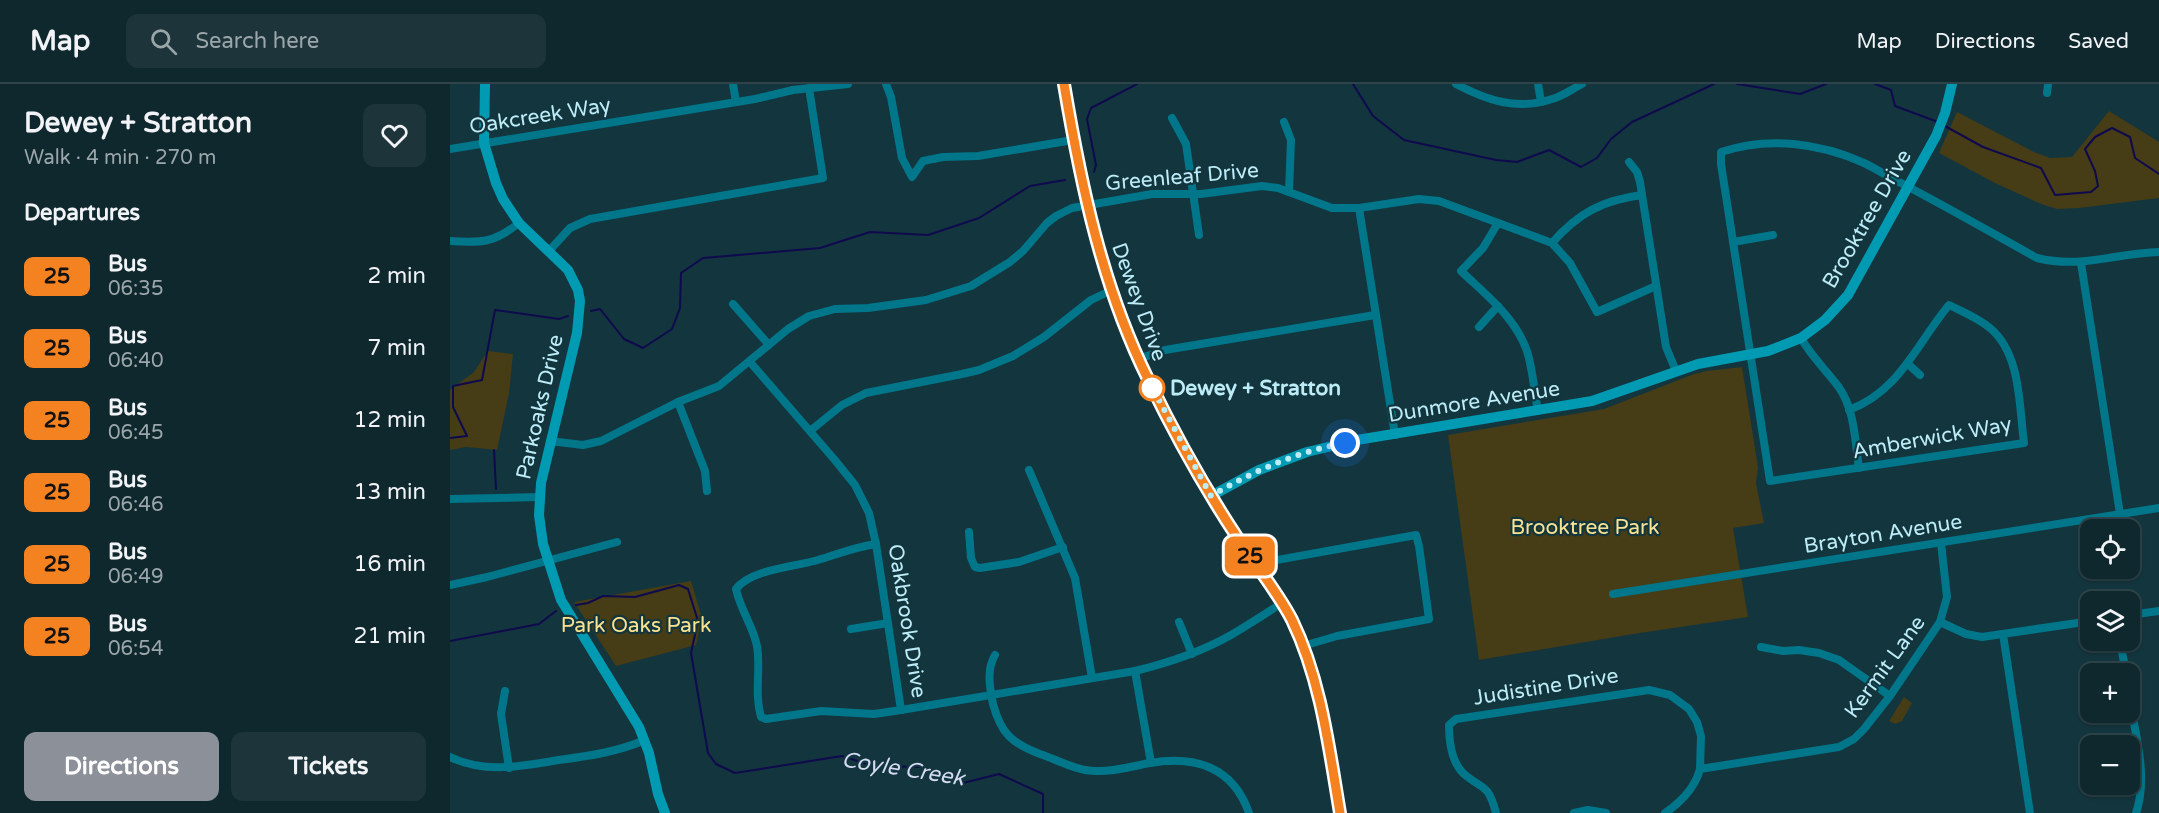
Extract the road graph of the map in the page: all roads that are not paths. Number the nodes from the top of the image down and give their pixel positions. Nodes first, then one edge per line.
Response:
1 (484, 84) edge
2 (733, 84) edge
3 (848, 84) edge
4 (886, 84) edge
5 (1064, 84) edge
6 (1456, 84) edge
7 (1538, 84) edge
8 (1582, 84) edge
9 (1952, 84) edge
10 (809, 88) junction
11 (736, 102) junction
12 (1541, 102) junction
13 (1172, 118) dead end
14 (1284, 122) dead end
15 (1073, 140) junction
16 (484, 143) junction
17 (450, 149) edge
18 (1629, 162) dead end
19 (1909, 187) junction
20 (1289, 192) junction
21 (1194, 194) junction
22 (1642, 195) junction
23 (1088, 205) junction
24 (1359, 208) junction
25 (519, 223) junction
26 (1497, 223) junction
27 (1199, 235) dead end
28 (1773, 235) dead end
29 (450, 241) edge
30 (1733, 242) junction
31 (1552, 243) junction
32 (549, 251) junction
33 (2159, 252) edge
34 (2081, 263) junction
35 (1656, 286) junction
36 (1112, 290) junction
37 (732, 304) dead end
38 (1498, 306) junction
39 (1375, 315) junction
40 (1479, 327) dead end
41 (1801, 338) junction
42 (769, 345) junction
43 (1749, 356) junction
44 (1138, 359) junction
45 (750, 362) junction
46 (1908, 364) junction
47 (1676, 370) junction
48 (1920, 375) dead end
49 (678, 402) junction
50 (1849, 410) junction
51 (1538, 411) junction
52 (810, 431) junction
53 (1395, 435) junction
54 (550, 441) junction
55 (1859, 468) junction
56 (1029, 470) dead end
57 (707, 491) dead end
58 (1211, 496) junction
59 (540, 497) junction
60 (450, 499) edge
61 (2159, 508) edge
62 (2120, 514) junction
63 (969, 532) dead end
64 (617, 542) dead end
65 (1941, 543) junction
66 (876, 544) junction
67 (1063, 547) junction
68 (548, 560) junction
69 (1255, 564) junction
70 (450, 585) edge
71 (1613, 594) dead end
72 (1282, 603) junction
73 (2159, 611) edge
74 (2140, 614) edge
75 (1179, 622) dead end
76 (1940, 622) junction
77 (888, 623) junction
78 (2080, 623) edge
79 (851, 629) dead end
80 (2003, 634) junction
81 (1303, 646) junction
82 (1761, 647) dead end
83 (1192, 654) junction
84 (995, 655) dead end
85 (1135, 671) junction
86 (1092, 678) junction
87 (505, 691) dead end
88 (992, 695) junction
89 (1890, 696) junction
90 (901, 710) junction
91 (2133, 723) edge
92 (645, 740) junction
93 (450, 757) edge
94 (1151, 763) junction
95 (509, 768) junction
96 (1700, 769) junction
97 (665, 813) edge
98 (1249, 813) edge
99 (1340, 813) edge
100 (1496, 813) edge
101 (1574, 813) edge
102 (1606, 813) edge
103 (1665, 813) edge
104 (2030, 813) edge
105 (2136, 813) edge

1 - 16 street, Parkoaks Drive
2 - 11 street
3 - 10 street, Oakcreek Way
4 - 15 street
5 - 15 street, Dewey Drive
6 - 12 street
7 - 12 street
8 - 12 street
9 - 19 street, Brooktree Drive
10 - 11 street, Oakcreek Way
10 - 32 street
11 - 16 street, Oakcreek Way
13 - 21 street
14 - 20 street
15 - 23 street, Dewey Drive
16 - 17 street, Oakcreek Way
16 - 25 street, Parkoaks Drive
18 - 22 street
19 - 30 street
19 - 34 street
19 - 41 street, Brooktree Drive
20 - 21 street, Greenleaf Drive
20 - 24 street, Greenleaf Drive
21 - 23 street, Greenleaf Drive
21 - 27 street
22 - 31 street
22 - 35 street
23 - 36 street, Dewey Drive
23 - 42 street, Greenleaf Drive
24 - 26 street, Greenleaf Drive
24 - 39 street
25 - 29 street
25 - 32 street, Parkoaks Drive
26 - 31 street, Greenleaf Drive
26 - 38 street
28 - 30 street
30 - 43 street
31 - 35 street, Greenleaf Drive
32 - 54 street, Parkoaks Drive
33 - 34 street
34 - 62 street
35 - 47 street
36 - 44 street, Dewey Drive
36 - 52 street
37 - 42 street
38 - 40 street
38 - 51 street
39 - 44 street
39 - 53 street
41 - 43 street, Brooktree Drive
41 - 50 street
42 - 45 street, Greenleaf Drive
43 - 47 street, Brooktree Drive
43 - 55 street, Amberwick Way
44 - 58 street, Dewey Drive
45 - 49 street, Greenleaf Drive
45 - 52 street, Oakbrook Drive
46 - 48 street
46 - 50 street, Amberwick Way
46 - 55 street, Amberwick Way
47 - 51 street, Dunmore Avenue
49 - 54 street, Greenleaf Drive
49 - 57 street
50 - 55 street
51 - 53 street, Dunmore Avenue
52 - 66 street, Oakbrook Drive
53 - 58 street, Dunmore Avenue
54 - 59 street, Parkoaks Drive
56 - 67 street
58 - 69 street, Dewey Drive
59 - 60 street
59 - 68 street, Parkoaks Drive
61 - 62 street, Brayton Avenue
62 - 65 street, Brayton Avenue
63 - 67 street
64 - 68 street
65 - 71 street, Brayton Avenue
65 - 76 street, Kermit Lane
66 - 77 street, Oakbrook Drive
66 - 90 street
67 - 86 street
68 - 70 street
68 - 92 street, Parkoaks Drive
69 - 72 street, Dewey Drive
69 - 81 street
72 - 81 street, Dewey Drive
72 - 83 street, Oakbrook Drive
73 - 74 street
75 - 83 street
76 - 80 street
76 - 89 street, Kermit Lane
77 - 79 street
77 - 90 street, Oakbrook Drive
78 - 80 street
80 - 104 street
81 - 99 street, Dewey Drive
82 - 89 street
83 - 85 street, Oakbrook Drive
84 - 88 street
85 - 86 street, Oakbrook Drive
85 - 94 street
86 - 88 street, Oakbrook Drive
87 - 95 street
88 - 90 street, Oakbrook Drive
88 - 94 street
89 - 96 street, Kermit Lane
91 - 105 street
92 - 95 street
92 - 97 street, Parkoaks Drive
93 - 95 street
94 - 98 street
96 - 100 street, Judistine Drive
96 - 103 street
101 - 102 street

